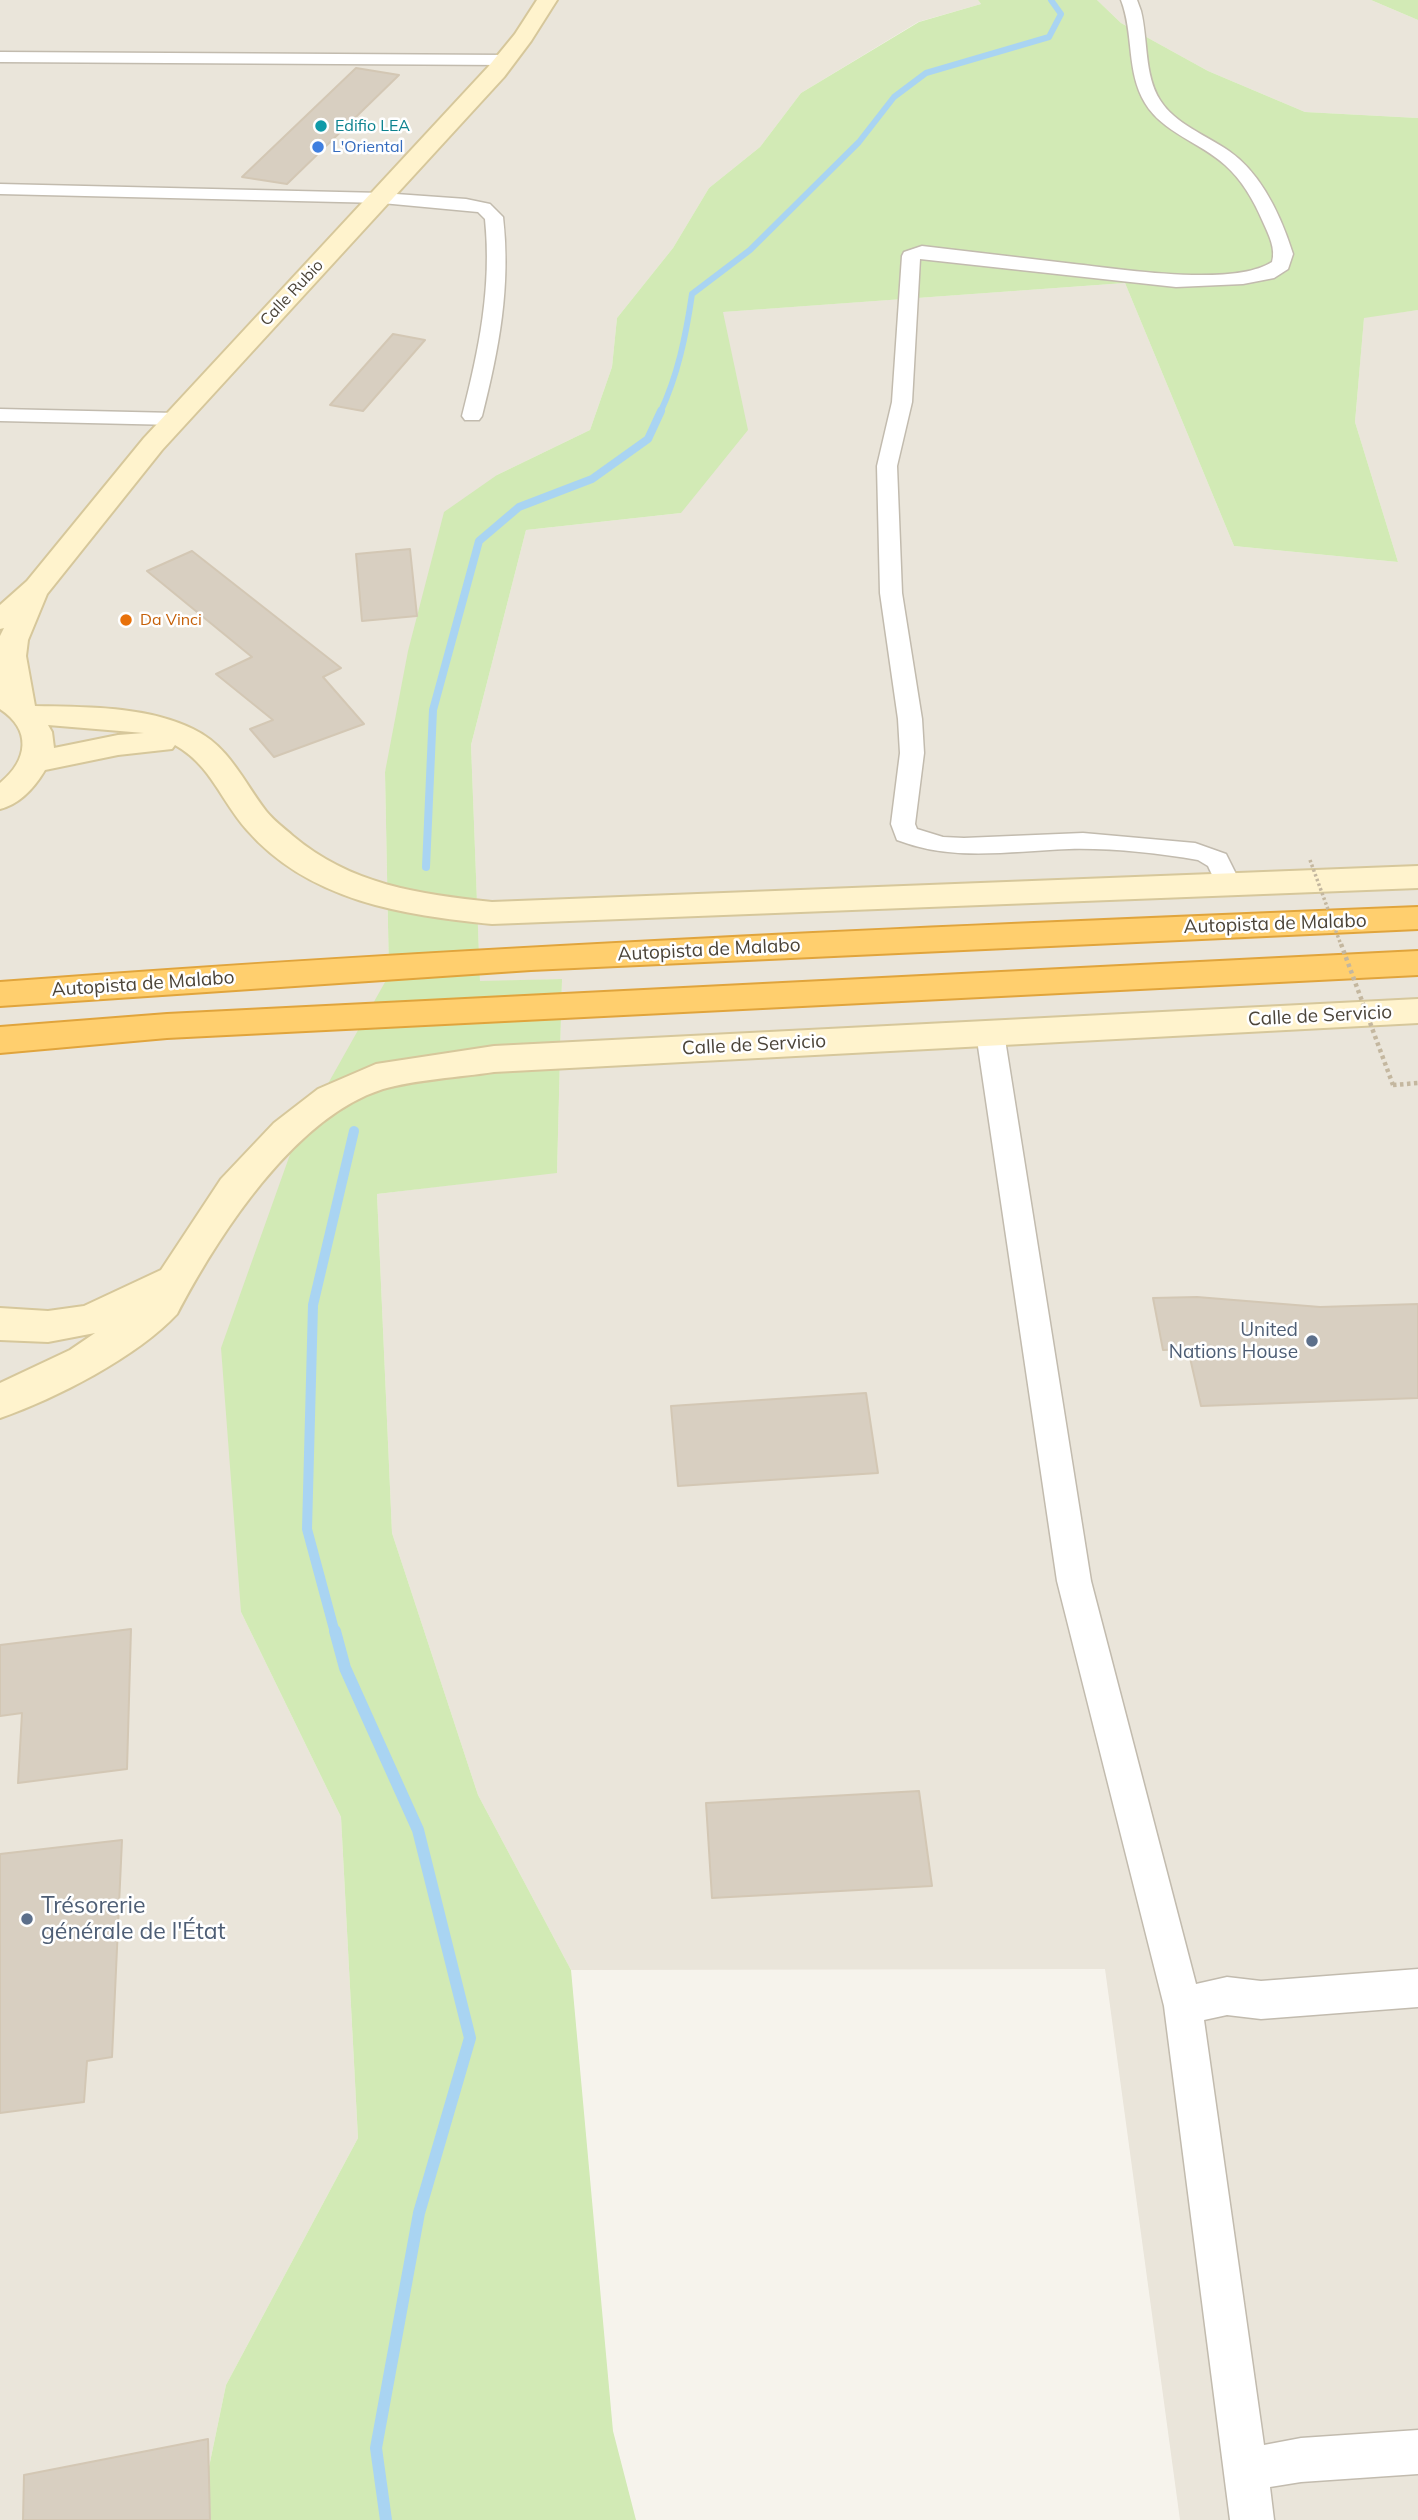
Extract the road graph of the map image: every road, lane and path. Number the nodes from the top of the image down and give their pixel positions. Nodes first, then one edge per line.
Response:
1 (547, 0) edge
2 (1129, 0) edge
3 (0, 57) edge
4 (506, 60) junction
5 (0, 189) edge
6 (382, 198) junction
7 (0, 415) edge
8 (472, 415) dead end
9 (176, 419) junction
10 (37, 587) junction
11 (0, 620) edge
12 (16, 705) edge
13 (195, 743) junction
14 (35, 762) junction
15 (1, 799) edge
16 (1310, 860) dead end
17 (1418, 877) edge
18 (1228, 884) junction
19 (1418, 918) edge
20 (1418, 963) edge
21 (0, 995) edge
22 (1418, 1011) edge
23 (990, 1033) junction
24 (0, 1040) edge
25 (1418, 1083) edge
26 (178, 1275) junction
27 (0, 1324) edge
28 (0, 1401) edge
29 (1418, 1988) edge
30 (1183, 2006) junction
31 (1418, 2452) edge
32 (1246, 2470) junction
33 (1252, 2520) edge

1 - 4 street, Calle Rubio
2 - 18 street
3 - 4 street
4 - 6 street, Calle Rubio
5 - 6 street
6 - 8 street
6 - 9 street, Calle Rubio
7 - 9 street
9 - 10 street, Calle Rubio
10 - 11 street, Calle Rubio
10 - 12 street, Calle Rubio
12 - 13 street
12 - 14 street, Calle Rubio
13 - 14 street
13 - 18 street
14 - 15 street
16 - 25 path, bridge
17 - 18 street
19 - 21 highway, Autopista de Malabo
20 - 24 highway
22 - 23 street, Calle de Servicio
23 - 26 street, Calle de Servicio
23 - 30 street
26 - 27 street, Calle de Servicio
26 - 28 street, Calle de Servicio
29 - 30 street
30 - 32 street
31 - 32 street
32 - 33 street

